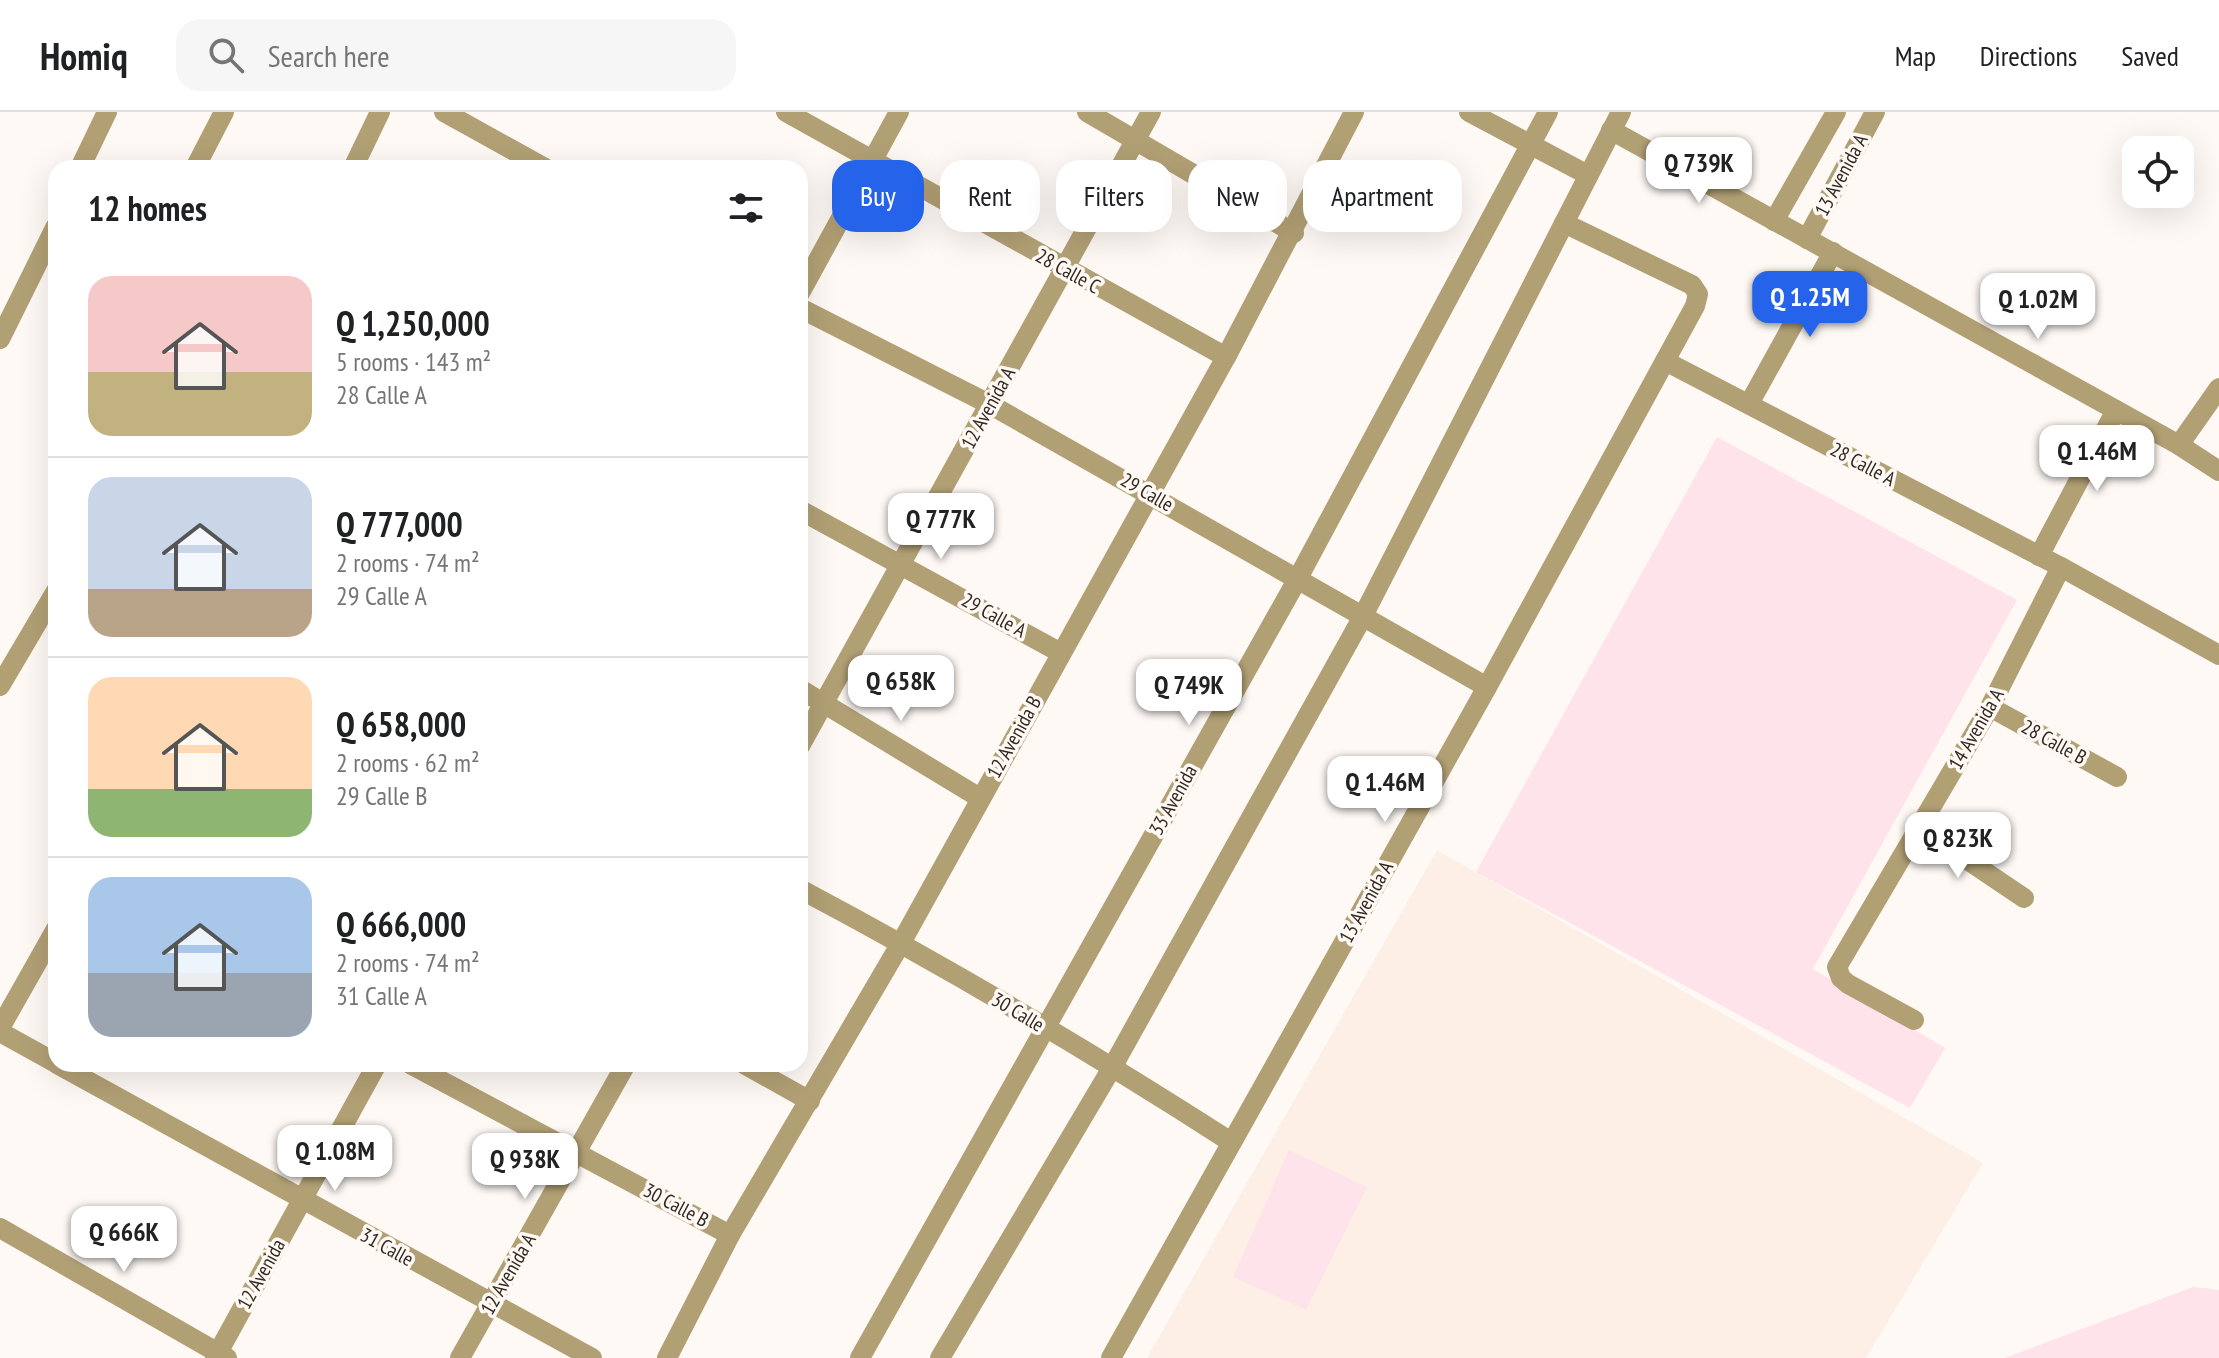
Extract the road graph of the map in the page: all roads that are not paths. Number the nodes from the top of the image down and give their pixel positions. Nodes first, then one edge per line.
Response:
1 (107, 112) edge
2 (224, 112) edge
3 (380, 112) edge
4 (444, 112) edge
5 (786, 112) edge
6 (899, 112) edge
7 (1087, 112) edge
8 (1151, 112) edge
9 (1354, 112) edge
10 (1469, 112) edge
11 (1548, 112) edge
12 (1621, 112) edge
13 (1836, 112) edge
14 (1875, 112) edge
15 (1611, 130) junction
16 (1136, 140) junction
17 (1530, 145) junction
18 (84, 160) edge
19 (199, 160) edge
20 (357, 160) edge
21 (531, 160) edge
22 (871, 160) edge
23 (874, 160) edge
24 (1588, 175) junction
25 (924, 190) edge
26 (1774, 221) junction
27 (1564, 223) junction
28 (834, 232) edge
29 (1294, 233) junction
30 (1807, 239) junction
31 (48, 244) edge
32 (1833, 252) junction
33 (1064, 269) junction
34 (808, 279) edge
35 (808, 312) edge
36 (0, 339) edge
37 (1226, 357) junction
38 (1665, 361) junction
39 (2219, 388) edge
40 (1749, 404) junction
41 (991, 405) junction
42 (2116, 410) junction
43 (2179, 445) junction
44 (2219, 471) edge
45 (1149, 492) junction
46 (808, 514) edge
47 (2039, 556) junction
48 (900, 563) junction
49 (2069, 571) junction
50 (1297, 580) junction
51 (48, 605) edge
52 (1362, 618) junction
53 (1061, 653) junction
54 (2219, 655) edge
55 (0, 686) edge
56 (1487, 687) junction
57 (808, 693) edge
58 (825, 702) junction
59 (1990, 707) junction
60 (808, 732) edge
61 (2117, 777) dead end
62 (980, 798) junction
63 (1917, 826) junction
64 (808, 893) edge
65 (2024, 898) dead end
66 (48, 943) edge
67 (901, 943) junction
68 (1914, 1020) dead end
69 (1045, 1028) junction
70 (0, 1030) edge
71 (48, 1059) edge
72 (1113, 1066) junction
73 (70, 1072) edge
74 (373, 1072) edge
75 (425, 1072) edge
76 (622, 1072) edge
77 (758, 1072) edge
78 (810, 1101) junction
79 (1231, 1142) junction
80 (578, 1153) junction
81 (302, 1200) junction
82 (0, 1228) edge
83 (730, 1235) junction
84 (490, 1303) junction
85 (220, 1356) edge
86 (460, 1358) edge
87 (592, 1358) edge
88 (667, 1358) edge
89 (860, 1358) edge
90 (940, 1358) edge
91 (1111, 1358) edge

1 - 18 street
2 - 19 street
3 - 20 street
4 - 21 street
5 - 22 street, 28 Calle C
6 - 23 street
7 - 16 street
8 - 16 street, 12 Avenida A
9 - 29 street, 12 Avenida B
10 - 17 street
11 - 17 street, 33 Avenida
12 - 15 street
13 - 26 street, 13 Avenida A
14 - 30 street, 13 Avenida A
15 - 24 street
15 - 26 street
16 - 29 street
16 - 33 street, 12 Avenida A
17 - 24 street
17 - 50 street, 33 Avenida
24 - 27 street
25 - 33 street, 28 Calle C
26 - 30 street
27 - 38 street, 13 Avenida A
27 - 52 street
28 - 34 street
29 - 37 street, 12 Avenida B
30 - 32 street
31 - 36 street
32 - 40 street
32 - 42 street
33 - 37 street, 28 Calle C
33 - 41 street, 12 Avenida A
35 - 41 street, 29 Calle
37 - 45 street, 12 Avenida B
38 - 40 street, 28 Calle A
38 - 56 street, 13 Avenida A
39 - 43 street
40 - 47 street, 28 Calle A
41 - 45 street, 29 Calle
41 - 48 street, 12 Avenida A
42 - 43 street
42 - 47 street
43 - 44 street
45 - 50 street, 29 Calle
45 - 53 street, 12 Avenida B
46 - 48 street, 29 Calle A
47 - 49 street, 28 Calle A
48 - 53 street, 29 Calle A
48 - 58 street, 12 Avenida A
49 - 54 street, 28 Calle A
49 - 59 street, 14 Avenida A
50 - 52 street, 29 Calle
50 - 69 street, 33 Avenida
51 - 55 street
52 - 56 street, 29 Calle
52 - 72 street
53 - 62 street, 12 Avenida B
56 - 79 street, 13 Avenida A
57 - 58 street
58 - 60 street, 12 Avenida A
58 - 62 street
59 - 61 street, 28 Calle B
59 - 63 street, 14 Avenida A
62 - 67 street, 12 Avenida B
63 - 65 street
63 - 68 street, 14 Avenida A
64 - 67 street, 30 Calle
66 - 70 street
67 - 69 street, 30 Calle
67 - 78 street, 12 Avenida B
69 - 72 street, 30 Calle
69 - 89 street, 33 Avenida
70 - 71 street, 31 Calle
72 - 79 street, 30 Calle
72 - 90 street
73 - 81 street, 31 Calle
74 - 81 street, 12 Avenida
75 - 80 street, 30 Calle B
76 - 80 street, 12 Avenida A
77 - 78 street
78 - 83 street, 12 Avenida B
79 - 91 street, 13 Avenida A
80 - 83 street, 30 Calle B
80 - 84 street, 12 Avenida A
81 - 84 street, 31 Calle
81 - 85 street, 12 Avenida
82 - 85 street
83 - 88 street, 12 Avenida B
84 - 86 street, 12 Avenida A
84 - 87 street, 31 Calle

